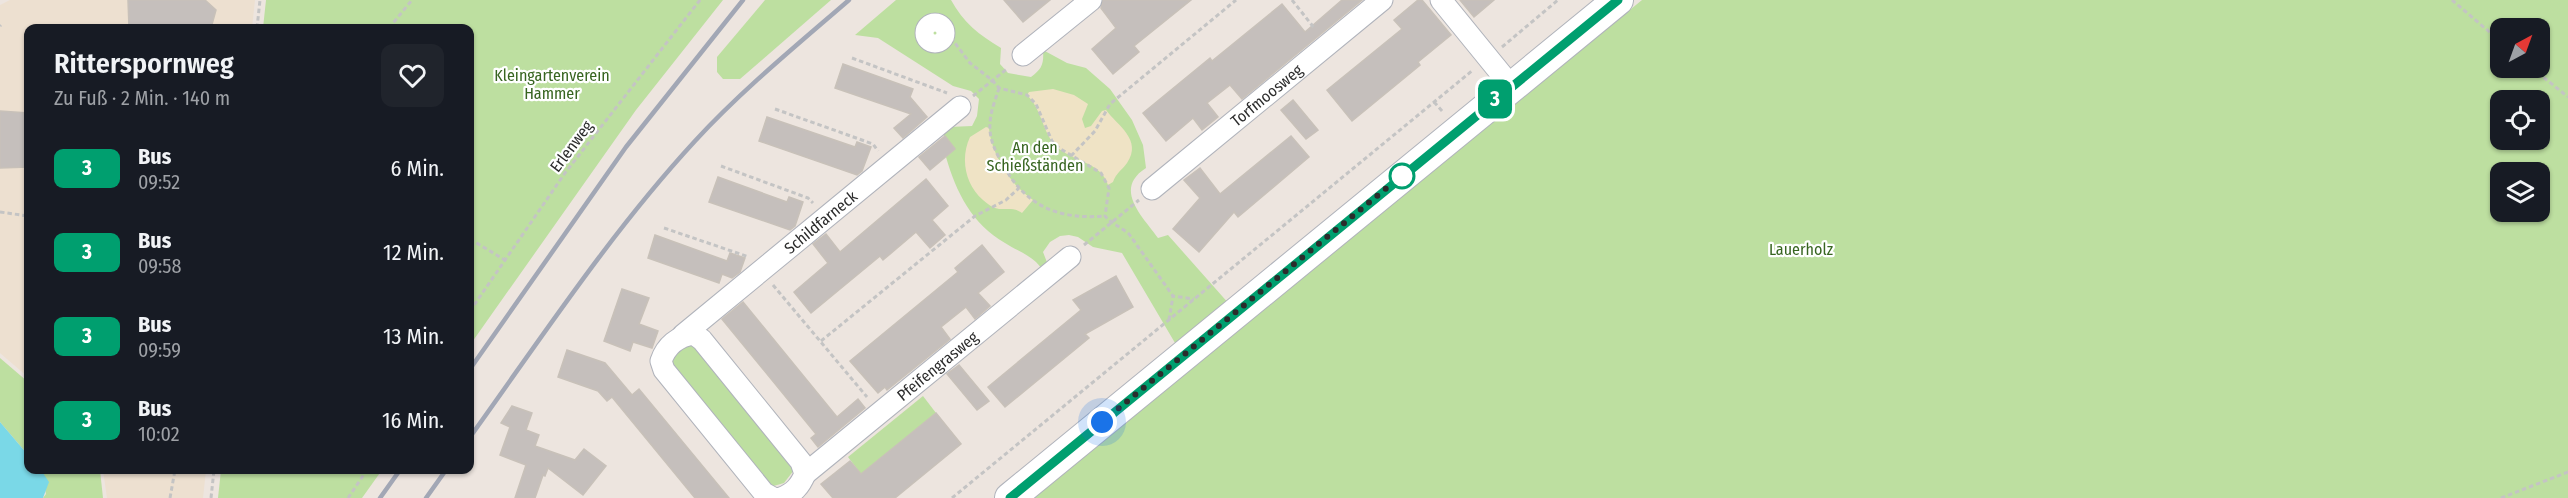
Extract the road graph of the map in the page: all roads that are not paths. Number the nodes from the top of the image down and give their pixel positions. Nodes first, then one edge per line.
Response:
1 (1091, 0) edge
2 (1382, 0) edge
3 (1441, 0) edge
4 (1618, 0) edge
5 (1023, 55) road end
6 (1511, 86) junction
7 (960, 107) road end
8 (1152, 189) road end
9 (1070, 257) road end
10 (683, 335) junction
11 (805, 474) junction
12 (791, 496) edge
13 (773, 498) edge
14 (1010, 498) edge

1 - 5 street
2 - 8 street, Torfmoosweg
3 - 6 street
4 - 6 street
6 - 14 street
7 - 10 street, Schildfarneck
9 - 11 street, Pfeifengrasweg
10 - 11 street
10 - 13 street, Schildfarneck
11 - 12 street

